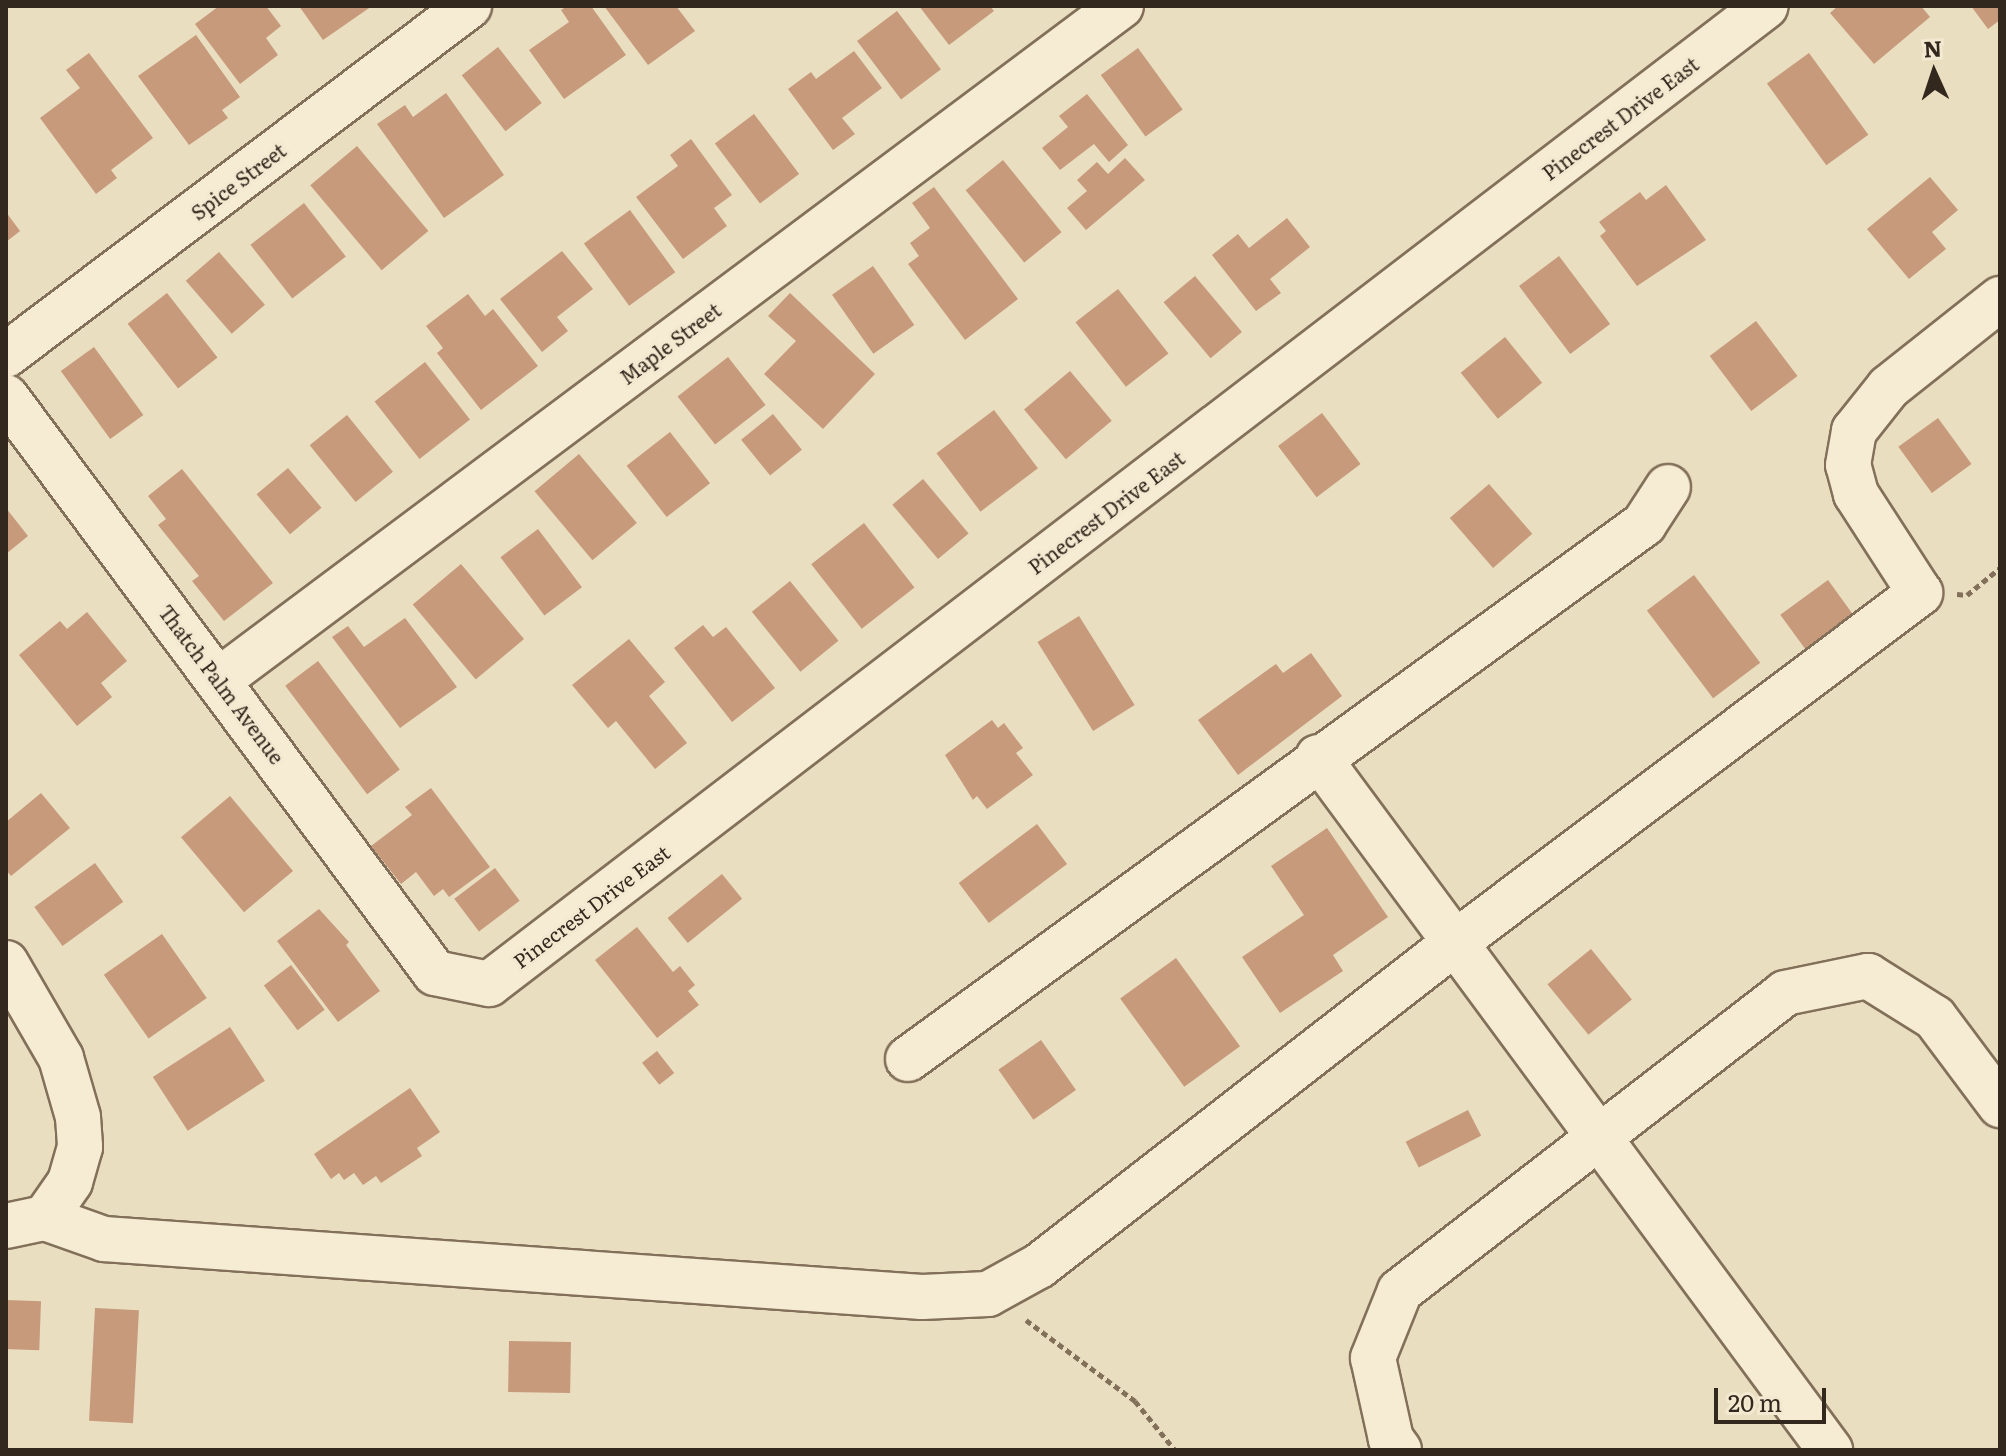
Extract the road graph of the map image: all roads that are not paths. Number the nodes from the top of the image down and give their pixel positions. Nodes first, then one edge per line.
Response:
1 (469, 6) edge
2 (1121, 6) edge
3 (1766, 6) edge
4 (2000, 299) edge
5 (6, 355) edge
6 (6, 397) edge
7 (1668, 487) dead end
8 (219, 680) junction
9 (1318, 757) junction
10 (1456, 942) junction
11 (6, 963) edge
12 (435, 973) joint
13 (908, 1059) dead end
14 (2000, 1105) edge
15 (1602, 1139) junction
16 (26, 1222) edge
17 (1399, 1450) edge
18 (1830, 1450) edge

1 - 5 street, Spice Street
2 - 8 street, Maple Street
3 - 12 street, Pinecrest Drive East
4 - 10 street
6 - 8 street, Thatch Palm Avenue
7 - 9 street
8 - 12 street, Thatch Palm Avenue
9 - 10 street
9 - 13 street
10 - 15 street
10 - 16 street
11 - 16 street
14 - 15 street
15 - 17 street
15 - 18 street

